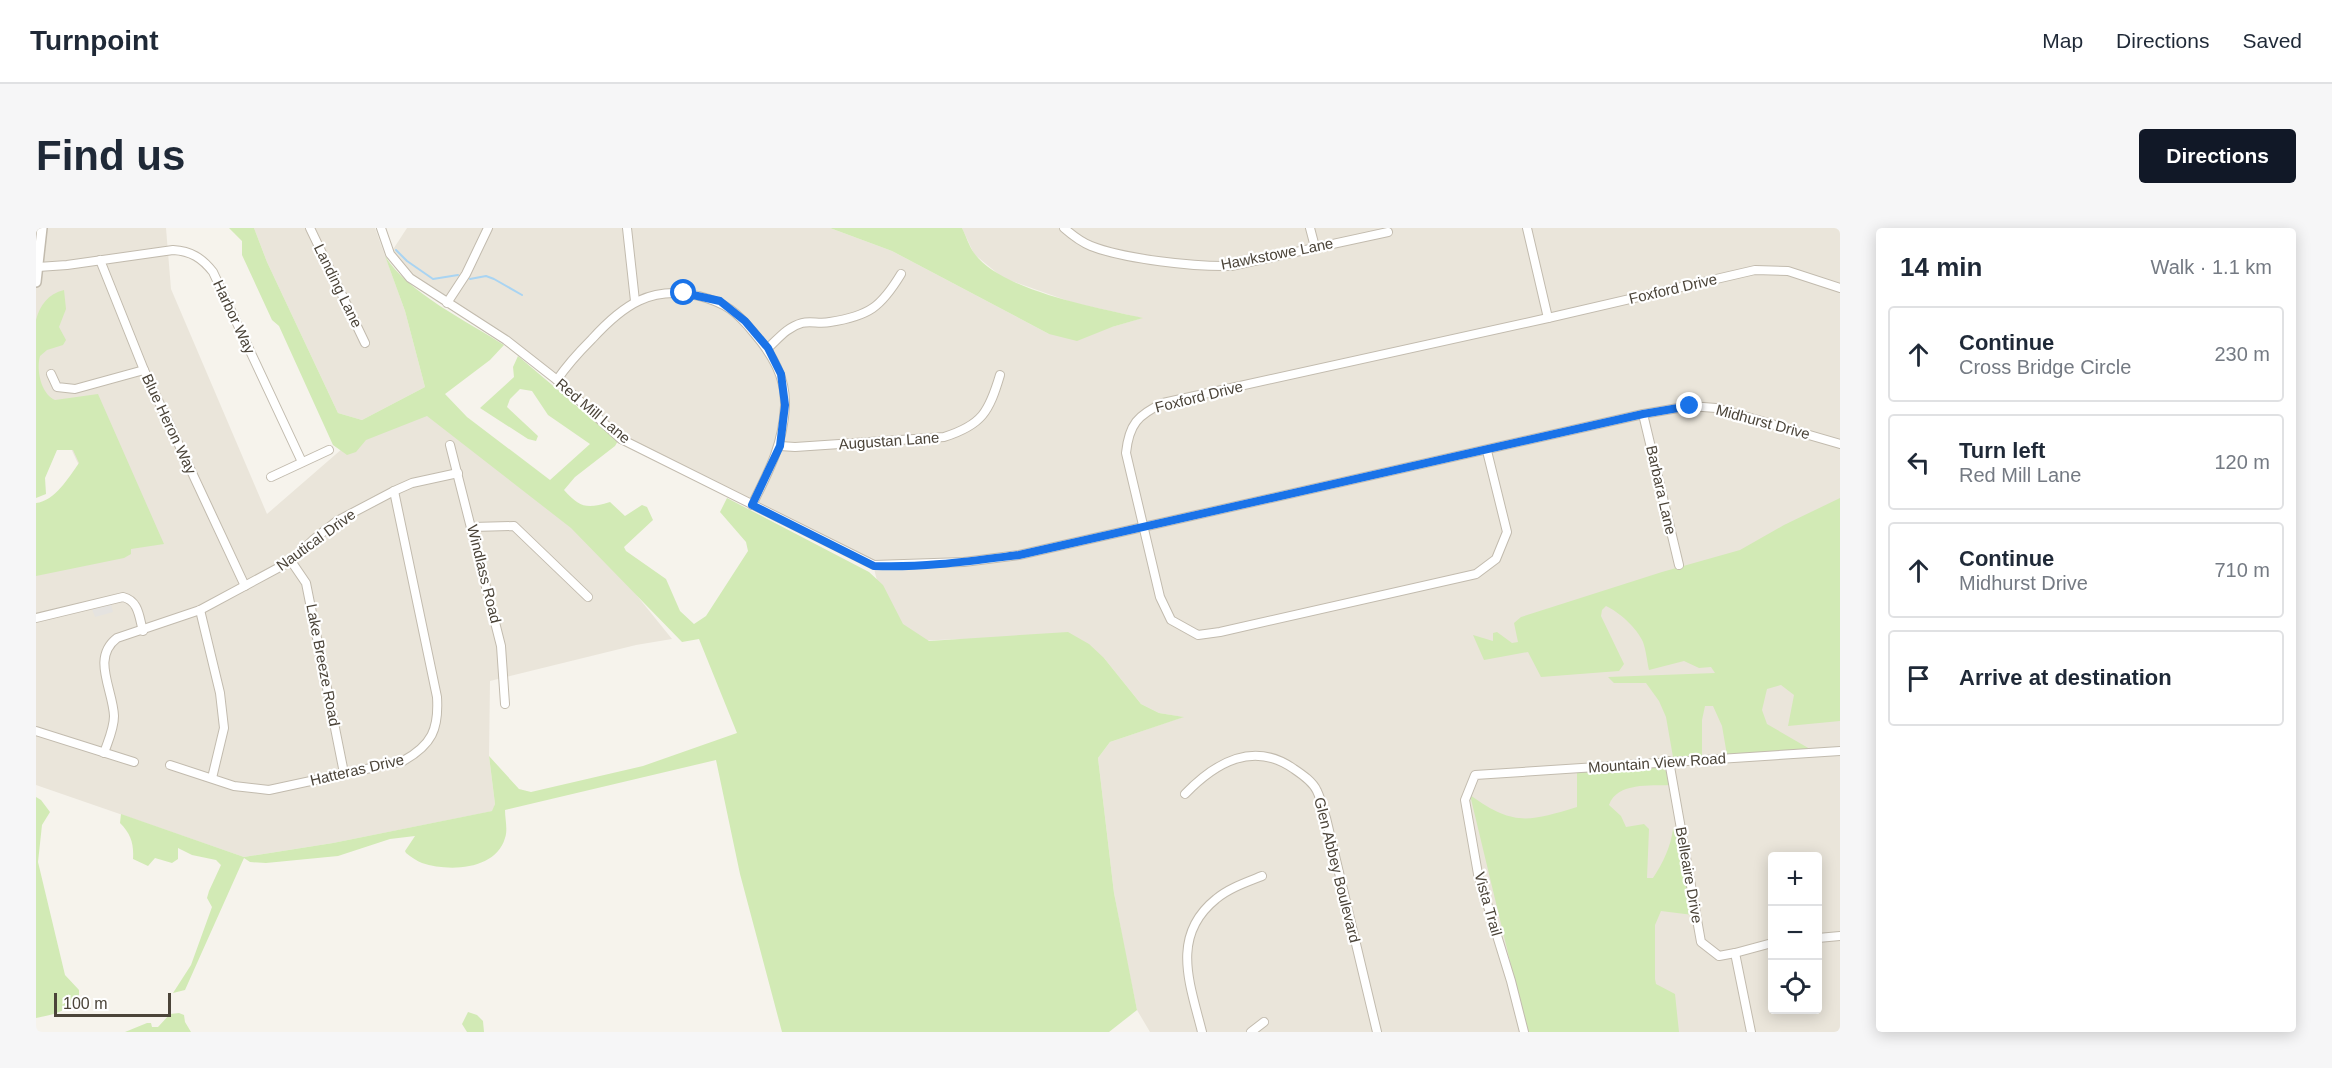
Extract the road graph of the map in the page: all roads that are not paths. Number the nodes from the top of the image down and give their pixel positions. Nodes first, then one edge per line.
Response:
1 (42, 228) edge
2 (310, 228) edge
3 (381, 228) edge
4 (488, 228) edge
5 (627, 228) edge
6 (1064, 228) edge
7 (1310, 228) edge
8 (1527, 228) edge
9 (1388, 232) dead end
10 (1315, 247) junction
11 (100, 260) junction
12 (38, 267) junction
13 (901, 274) dead end
14 (36, 282) edge
15 (1840, 288) edge
16 (635, 301) junction
17 (447, 303) junction
18 (1548, 318) junction
19 (365, 343) dead end
20 (768, 348) junction
21 (144, 370) junction
22 (51, 374) dead end
23 (1000, 375) dead end
24 (557, 380) junction
25 (1643, 414) junction
26 (1840, 444) edge
27 (450, 445) dead end
28 (780, 446) junction
29 (329, 450) dead end
30 (1487, 451) junction
31 (303, 462) junction
32 (458, 473) junction
33 (271, 477) dead end
34 (394, 491) junction
35 (752, 505) junction
36 (472, 527) junction
37 (1144, 528) junction
38 (291, 561) junction
39 (1679, 565) dead end
40 (874, 566) joint
41 (245, 586) junction
42 (588, 597) dead end
43 (200, 610) junction
44 (36, 618) edge
45 (143, 631) junction
46 (505, 704) dead end
47 (36, 731) edge
48 (1840, 751) edge
49 (104, 753) junction
50 (1669, 761) junction
51 (134, 762) dead end
52 (170, 765) dead end
53 (344, 773) junction
54 (1475, 775) joint
55 (212, 778) junction
56 (1185, 794) dead end
57 (1262, 876) dead end
58 (1840, 936) edge
59 (1822, 938) edge
60 (1768, 944) edge
61 (1735, 953) junction
62 (1264, 1022) dead end
63 (1202, 1032) edge
64 (1251, 1032) edge
65 (1377, 1032) edge
66 (1524, 1032) edge
67 (1751, 1032) edge

1 - 12 street
2 - 19 street, Landing Lane
3 - 17 street, Red Mill Lane
4 - 17 street
5 - 16 street
6 - 10 street, Hawkstowe Lane
7 - 10 street
8 - 18 street
9 - 10 street, Hawkstowe Lane
11 - 12 street, Harbor Way
11 - 21 street, Blue Heron Way
11 - 31 street, Harbor Way
12 - 14 street
13 - 20 street
15 - 18 street, Foxford Drive
16 - 20 street
16 - 24 street
17 - 24 street, Red Mill Lane
18 - 37 street, Foxford Drive
20 - 28 street
21 - 22 street
21 - 41 street, Blue Heron Way
23 - 28 street, Augustan Lane
24 - 35 street, Red Mill Lane
25 - 26 street, Midhurst Drive
25 - 30 street, Midhurst Drive
25 - 39 street, Barbara Lane
27 - 32 street, Windlass Road
28 - 35 street
29 - 31 street
30 - 37 street, Midhurst Drive
30 - 37 street, Foxford Drive
31 - 33 street
32 - 34 street, Nautical Drive
32 - 36 street, Windlass Road
34 - 38 street, Nautical Drive
34 - 53 street, Hatteras Drive
35 - 40 street, Red Mill Lane
36 - 42 street
36 - 46 street, Windlass Road
37 - 40 street, Midhurst Drive
38 - 41 street, Nautical Drive
38 - 53 street, Lake Breeze Road
41 - 43 street, Nautical Drive
43 - 45 street, Nautical Drive
43 - 55 street
44 - 45 street
45 - 49 street, Nautical Drive
47 - 49 street
48 - 50 street, Mountain View Road
49 - 51 street
50 - 54 street, Mountain View Road
50 - 61 street, Belleaire Drive
52 - 55 street, Hatteras Drive
53 - 55 street, Hatteras Drive
54 - 66 street, Vista Trail
56 - 65 street, Glen Abbey Boulevard
57 - 63 street
58 - 59 street
60 - 61 street
61 - 67 street
62 - 64 street

